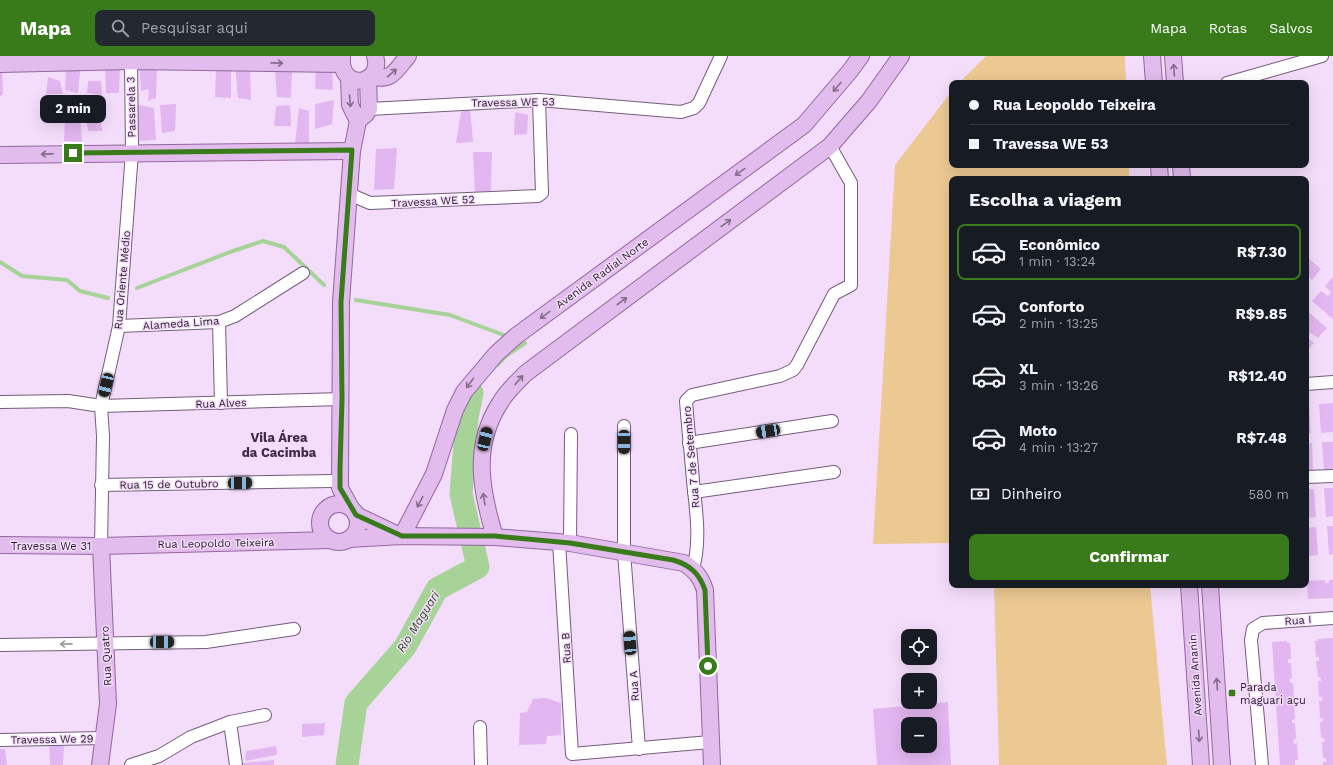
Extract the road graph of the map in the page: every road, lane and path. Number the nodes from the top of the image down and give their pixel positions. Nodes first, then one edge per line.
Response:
1 (375, 56) edge
2 (408, 56) edge
3 (721, 56) edge
4 (861, 56) edge
5 (901, 56) edge
6 (1152, 56) edge
7 (1173, 56) edge
8 (1322, 56) edge
9 (130, 61) junction
10 (344, 62) edge
11 (0, 64) edge
12 (370, 77) junction
13 (1154, 80) edge
14 (1175, 80) edge
15 (1238, 80) edge
16 (539, 100) junction
17 (369, 109) junction
18 (358, 121) junction
19 (830, 146) junction
20 (352, 150) junction
21 (132, 152) junction
22 (0, 155) edge
23 (349, 194) junction
24 (303, 273) dead end
25 (219, 322) junction
26 (119, 326) junction
27 (1333, 382) edge
28 (1309, 384) edge
29 (342, 399) junction
30 (0, 402) edge
31 (221, 403) junction
32 (101, 406) junction
33 (832, 421) dead end
34 (624, 426) dead end
35 (570, 434) dead end
36 (689, 444) junction
37 (834, 472) dead end
38 (336, 475) junction
39 (1333, 476) edge
40 (1309, 477) edge
41 (101, 485) junction
42 (694, 492) junction
43 (328, 507) junction
44 (353, 512) junction
45 (402, 536) junction
46 (490, 537) junction
47 (349, 539) junction
48 (331, 540) junction
49 (565, 543) junction
50 (0, 545) edge
51 (101, 546) junction
52 (624, 552) junction
53 (694, 569) junction
54 (1189, 588) edge
55 (1210, 588) edge
56 (1333, 618) edge
57 (294, 629) dead end
58 (105, 644) junction
59 (0, 646) edge
60 (265, 715) dead end
61 (230, 722) junction
62 (480, 728) dead end
63 (104, 738) junction
64 (0, 740) edge
65 (710, 742) junction
66 (638, 749) junction
67 (100, 765) edge
68 (131, 765) edge
69 (236, 765) edge
70 (481, 765) edge
71 (712, 765) edge
72 (1201, 765) edge
73 (1222, 765) edge
74 (1262, 765) edge

1 - 12 main road
12 -> 2 main road
3 - 16 street, Travessa WE 53
4 -> 45 main road, Avenida Radial Norte
5 - 19 main road
6 - 13 main road
14 -> 7 main road
8 - 15 street
9 -> 10 main road
9 - 11 main road
9 - 21 street, Passarela 3
10 - 12 main road
10 -> 18 main road
12 - 17 main road
16 - 17 street, Travessa WE 53
16 - 23 street, Travessa WE 52
17 - 18 main road
18 - 20 main road
19 - 36 street, Rua 7 de Setembro
46 -> 19 main road
20 - 21 main road
20 - 23 main road
21 -> 22 main road
21 - 26 street, Rua Oriente Médio
23 - 29 main road
24 - 25 street, Alameda Lima
25 - 26 street, Alameda Lima
25 - 31 street
26 - 32 street, Rua Oriente Médio
27 - 28 street
29 - 31 street, Rua Alves
29 - 38 main road
30 - 32 street, Rua Alves
31 - 32 street, Rua Alves
32 - 41 street, Rua Oriente Médio
33 - 36 street
34 - 52 street, Rua A
35 - 49 street, Rua B
36 - 42 street, Rua 7 de Setembro
37 - 42 street
38 - 41 street, Rua 15 de Outubro
38 - 43 main road
38 - 44 main road
39 - 40 street
41 - 51 street, Rua Oriente Médio
42 - 53 street, Rua 7 de Setembro
43 - 44 main road
43 - 48 main road
44 - 45 main road
44 - 47 main road
45 - 46 main road
45 - 47 main road
46 - 49 main road
47 - 48 main road
48 - 51 main road, Rua Leopoldo Teixeira
49 - 52 main road
49 - 66 street, Rua B
50 - 51 main road, Travessa We 31
51 - 58 main road, Rua Quatro
52 - 53 main road
52 - 66 street, Rua A
53 - 65 main road
54 -> 72 main road, Avenida Ananin
73 -> 55 main road, Avenida Ananin
56 - 74 street, Rua I
57 - 58 street
58 -> 59 street
58 - 63 main road, Rua Quatro
60 - 61 street
61 - 68 street
61 - 69 street
62 - 70 street
63 - 64 street, Travessa We 29
63 - 67 main road, Rua Quatro
65 - 66 street
65 - 71 main road

